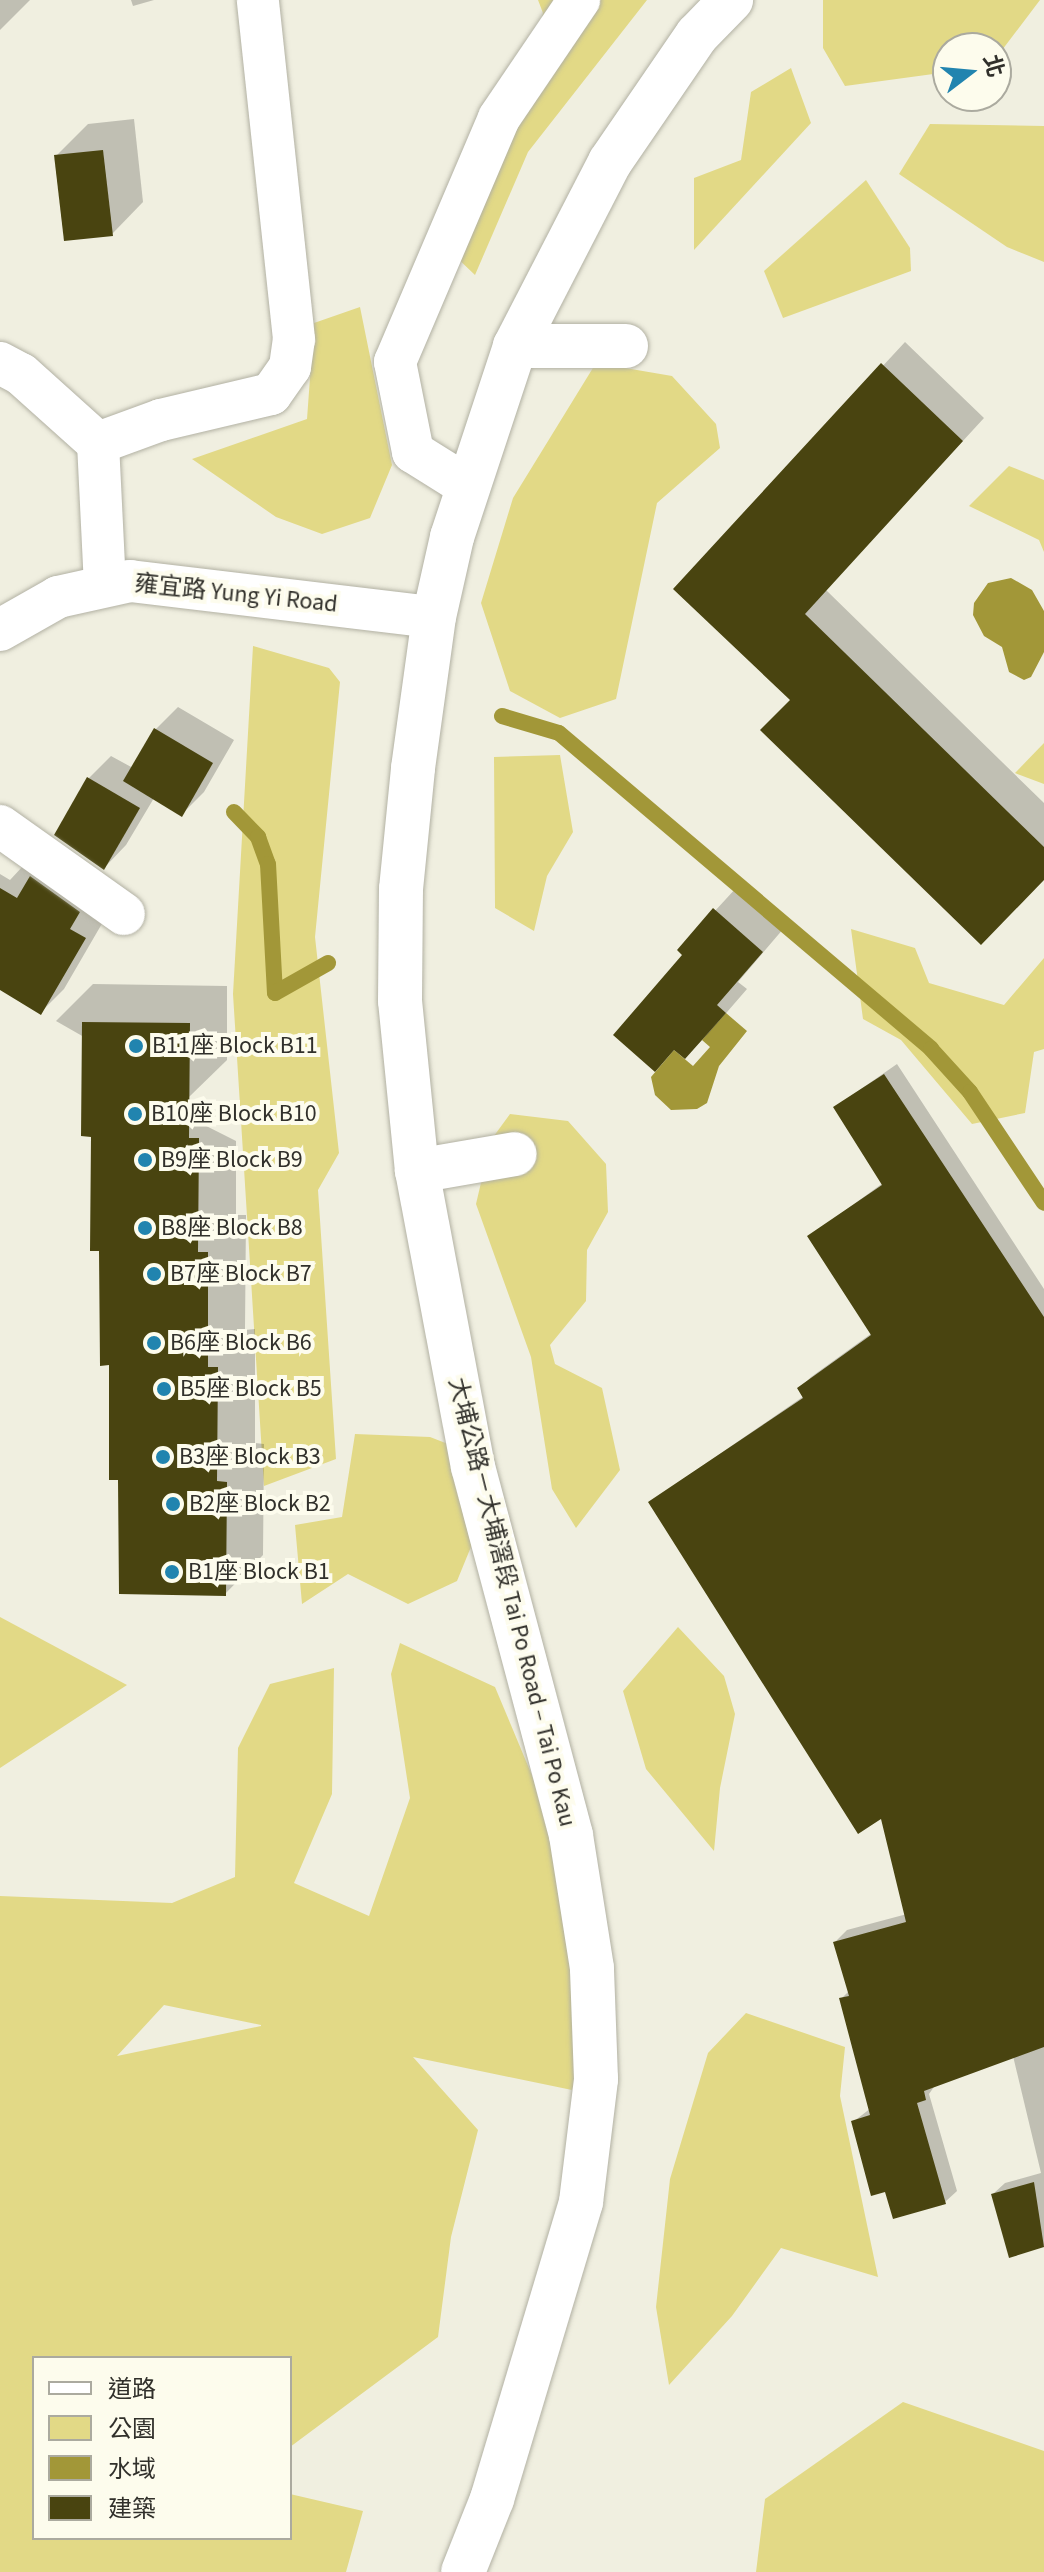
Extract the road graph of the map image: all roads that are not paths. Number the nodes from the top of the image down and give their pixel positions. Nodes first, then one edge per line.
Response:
1 (258, 0) edge
2 (579, 0) edge
3 (731, 0) edge
4 (515, 346) junction
5 (626, 346) dead end
6 (0, 363) edge
7 (98, 443) junction
8 (469, 487) junction
9 (105, 584) junction
10 (434, 617) junction
11 (0, 630) edge
12 (0, 826) edge
13 (124, 914) dead end
14 (515, 1154) dead end
15 (417, 1171) junction
16 (463, 2572) edge

1 - 7 street
2 - 8 street
3 - 4 main road, 大埔公路－大埔滘段 Tai Po Road – Tai Po Kau
4 - 5 main road
4 - 8 main road, 大埔公路－大埔滘段 Tai Po Road – Tai Po Kau
6 - 7 street
7 - 9 street
8 - 10 main road, 大埔公路－大埔滘段 Tai Po Road – Tai Po Kau
9 - 10 street, 雍宜路 Yung Yi Road
9 - 11 street, 雍宜路 Yung Yi Road
10 - 15 main road, 大埔公路－大埔滘段 Tai Po Road – Tai Po Kau
12 - 13 street
14 - 15 main road
15 - 16 main road, 大埔公路－大埔滘段 Tai Po Road – Tai Po Kau

